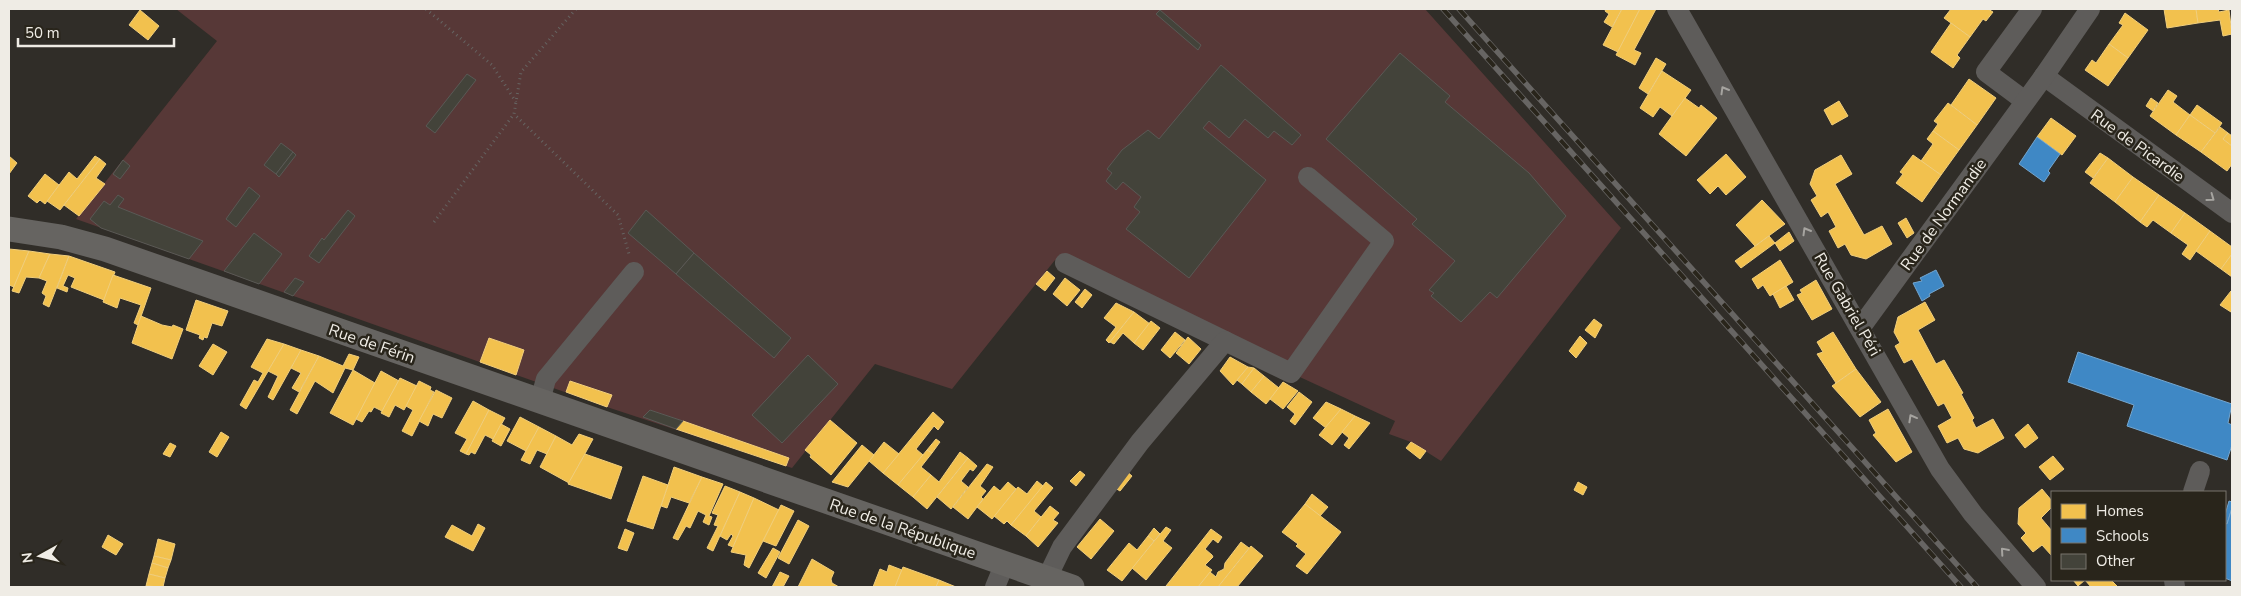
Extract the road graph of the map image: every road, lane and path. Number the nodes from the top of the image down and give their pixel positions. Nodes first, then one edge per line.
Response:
1 (426, 9) edge
2 (576, 9) edge
3 (1678, 9) edge
4 (2032, 9) edge
5 (2090, 9) edge
6 (2044, 76) junction
7 (2025, 101) junction
8 (516, 102) junction
9 (514, 114) junction
10 (1308, 177) dead end
11 (2232, 213) edge
12 (434, 222) dead end
13 (9, 229) edge
14 (1065, 264) dead end
15 (634, 272) joint
16 (1861, 327) junction
17 (1225, 341) junction
18 (540, 401) junction
19 (733, 469) joint
20 (2200, 471) dead end
21 (2193, 491) edge
22 (1005, 563) junction
23 (1046, 578) junction
24 (995, 587) edge
25 (1072, 587) edge
26 (2036, 587) edge

1 - 8 path
2 - 8 path
16 -> 3 street, Rue Gabriel Péri
4 - 7 street
5 - 6 street, Rue de Normandie
6 - 7 street, Rue de Normandie
6 -> 11 street, Rue de Picardie
7 - 16 street, Rue de Normandie
8 - 9 path
9 - 12 path
9 - 15 path
10 - 17 street
13 - 18 main road, Rue de Férin
14 - 17 street
15 - 18 street
26 -> 16 street, Rue Gabriel Péri
17 - 23 street
18 - 19 main road, Rue de Férin
19 - 22 main road, Rue de la République
20 - 21 street
22 - 23 main road, Rue de la République
22 - 24 street
23 - 25 main road, Rue de la République

